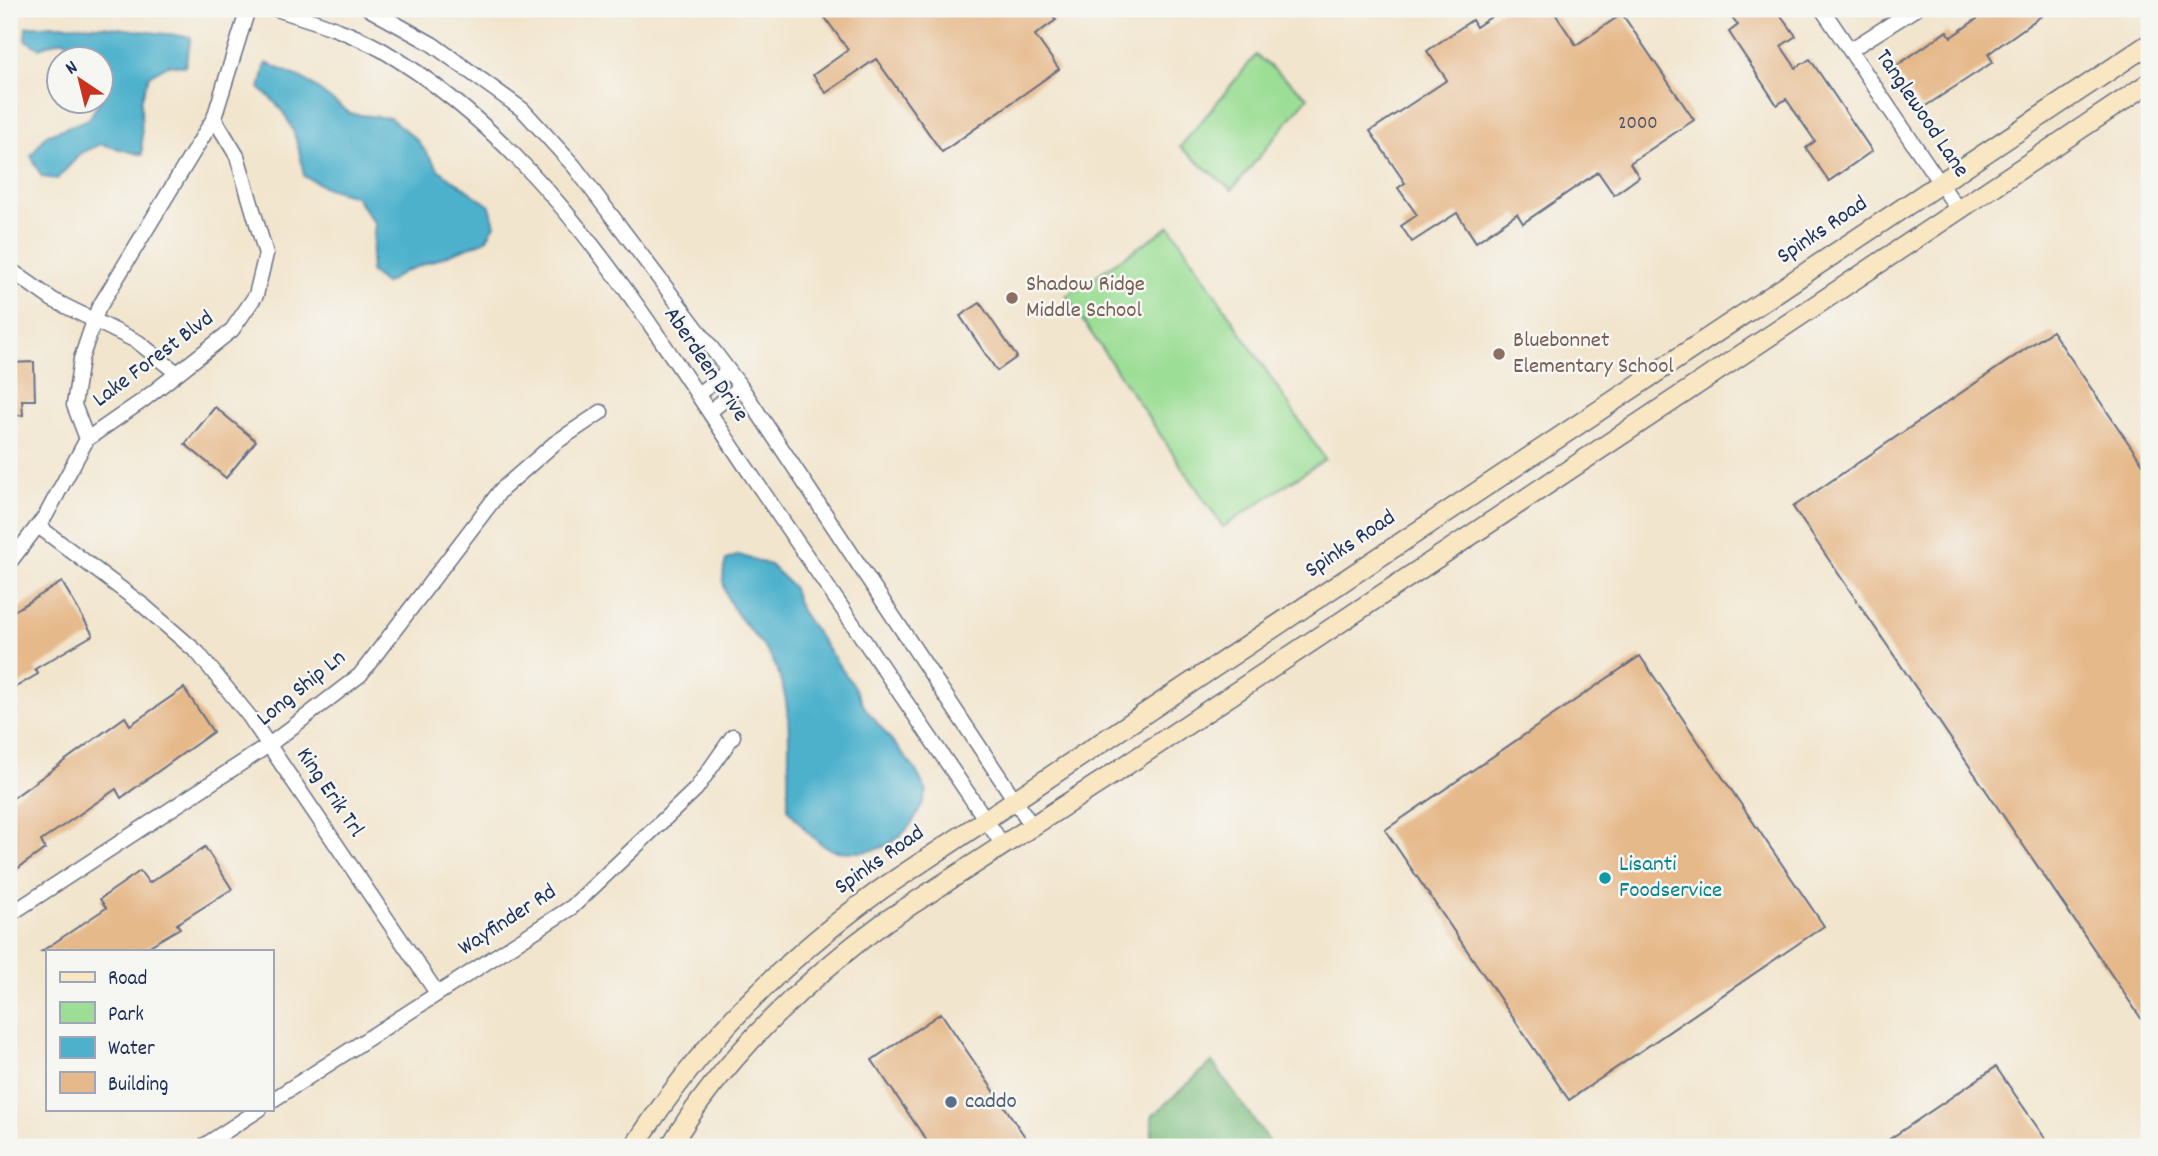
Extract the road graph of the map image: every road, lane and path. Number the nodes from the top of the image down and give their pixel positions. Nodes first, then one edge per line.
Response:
1 (248, 9) edge
2 (276, 9) edge
3 (369, 9) edge
4 (1822, 9) edge
5 (1915, 9) edge
6 (2149, 44) edge
7 (1850, 51) junction
8 (2149, 83) edge
9 (214, 118) junction
10 (1940, 183) junction
11 (1959, 211) junction
12 (9, 269) edge
13 (94, 321) junction
14 (1693, 348) junction
15 (727, 372) junction
16 (177, 373) junction
17 (1711, 375) junction
18 (741, 387) junction
19 (698, 394) junction
20 (601, 412) dead end
21 (709, 412) junction
22 (87, 439) junction
23 (1452, 508) junction
24 (38, 526) junction
25 (1470, 536) junction
26 (9, 563) edge
27 (733, 736) dead end
28 (269, 745) junction
29 (1014, 799) junction
30 (986, 819) junction
31 (1032, 826) junction
32 (1003, 845) junction
33 (9, 915) edge
34 (437, 993) junction
35 (273, 1100) edge
36 (258, 1110) edge
37 (653, 1119) junction
38 (673, 1141) edge
39 (202, 1147) edge
40 (634, 1147) edge

1 - 9 street, Lake Forest Blvd
2 - 19 street, Aberdeen Drive
3 - 15 street, Aberdeen Drive
4 - 7 street, Tanglewood Lane
5 - 7 street
6 - 10 main road, Spinks Road
7 - 10 street, Tanglewood Lane
8 - 11 main road
9 - 13 street, Lake Forest Blvd
9 - 16 street, Lake Forest Blvd
10 - 11 street, Tanglewood Lane
10 - 14 main road, Spinks Road
11 - 17 main road
12 - 13 street
13 - 16 street
13 - 22 street, Lake Forest Blvd
14 - 17 main road
14 - 23 main road, Spinks Road
15 - 18 street, Aberdeen Drive
15 - 19 street
16 - 22 street, Lake Forest Blvd
17 - 25 main road
18 - 21 street
18 - 29 street, Aberdeen Drive
19 - 21 street, Aberdeen Drive
20 - 28 street, Long Ship Ln
21 - 30 street, Aberdeen Drive
22 - 24 street, Lake Forest Blvd
23 - 25 main road
23 - 29 main road, Spinks Road
24 - 26 street, Lake Forest Blvd
24 - 28 street, King Erik Trl
25 - 31 main road
27 - 34 street, Wayfinder Rd
28 - 33 street, Long Ship Ln
28 - 34 street, King Erik Trl
29 - 30 main road, Spinks Road
29 - 31 street, Aberdeen Drive
30 - 32 street, Aberdeen Drive
30 - 37 main road, Spinks Road
31 - 32 main road
32 - 38 main road
34 - 35 street, Wayfinder Rd
36 - 39 street
37 - 38 main road
37 - 40 main road, Spinks Road

